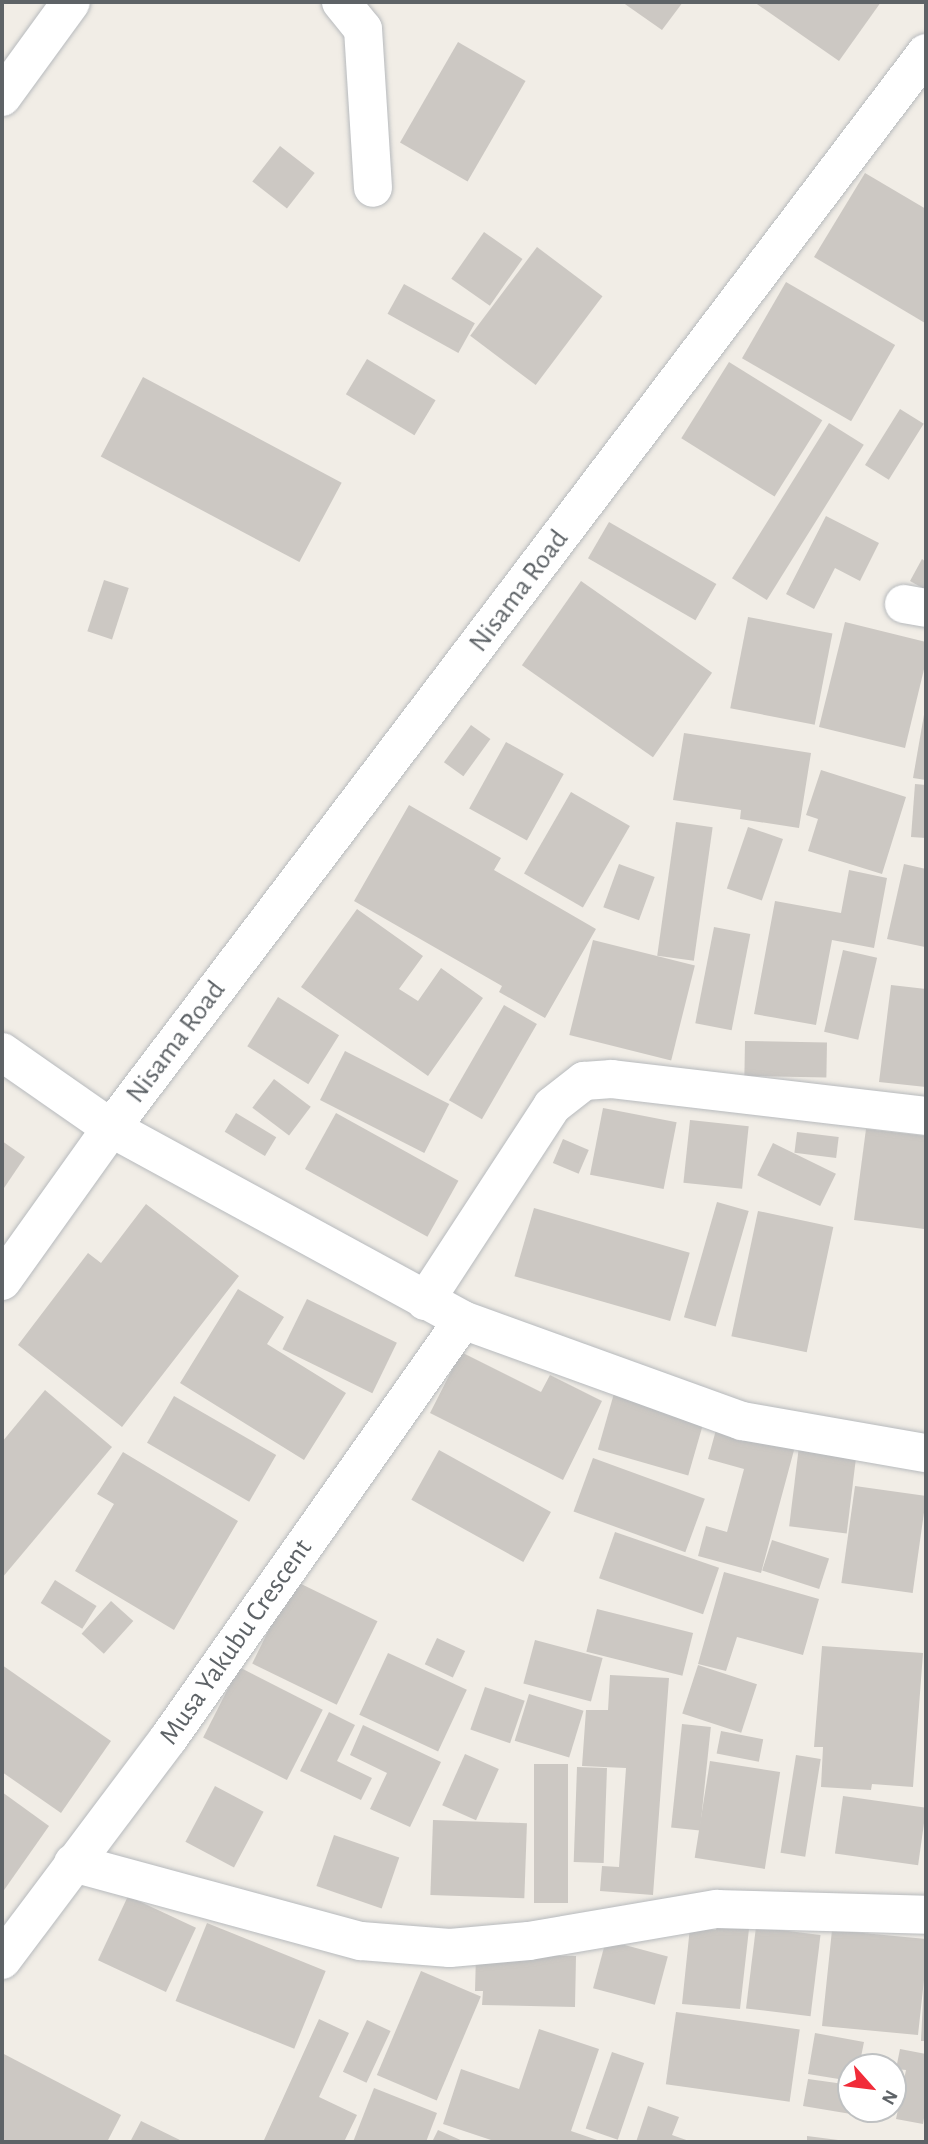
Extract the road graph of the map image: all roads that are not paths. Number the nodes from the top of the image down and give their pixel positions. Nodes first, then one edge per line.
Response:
1 (71, 2) edge
2 (341, 2) edge
3 (926, 53) edge
4 (2, 97) edge
5 (373, 188) dead end
6 (2, 1052) edge
7 (926, 1116) edge
8 (111, 1128) junction
9 (2, 1281) edge
10 (425, 1301) junction
11 (463, 1320) junction
12 (926, 1453) edge
13 (73, 1863) junction
14 (926, 1915) edge
15 (2, 1960) edge

1 - 4 street
2 - 5 street
3 - 8 street, Nisama Road
6 - 8 street
7 - 10 street
8 - 9 street, Nisama Road
8 - 10 street
10 - 11 street
11 - 12 street
11 - 13 street, Musa Yakubu Crescent
13 - 14 street
13 - 15 street, Musa Yakubu Crescent

